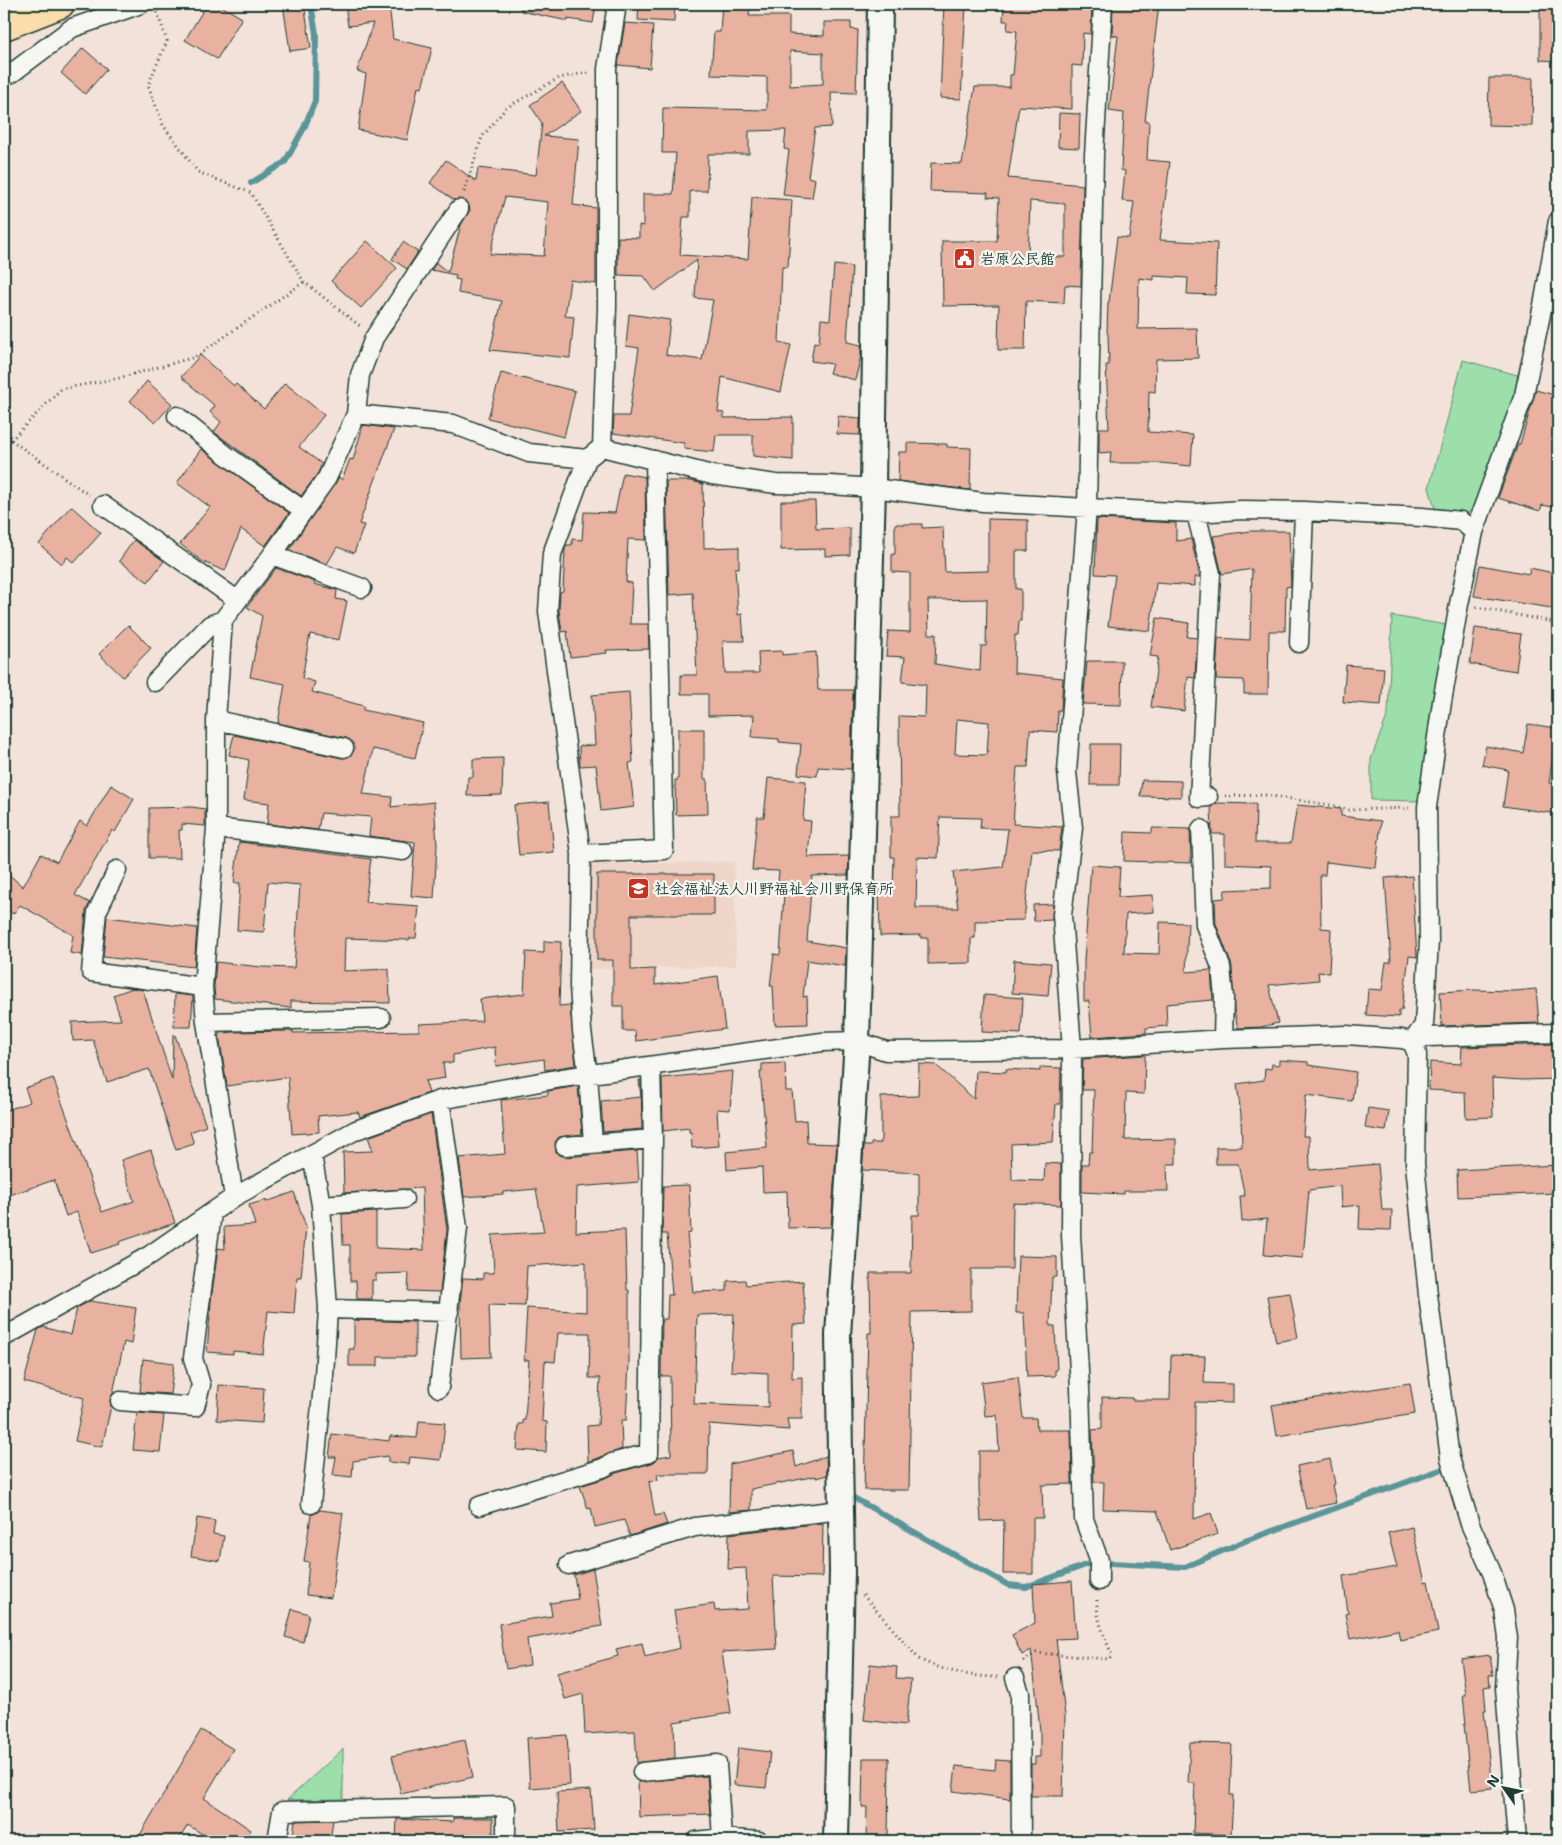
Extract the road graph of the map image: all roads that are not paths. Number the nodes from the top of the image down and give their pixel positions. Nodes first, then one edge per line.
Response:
1 (60, 4) edge
2 (141, 4) edge
3 (616, 4) edge
4 (880, 4) edge
5 (1103, 4) edge
6 (4, 26) edge
7 (4, 76) edge
8 (459, 209) road end
9 (1558, 222) edge
10 (356, 414) junction
11 (177, 416) dead end
12 (602, 447) junction
13 (587, 459) junction
14 (655, 460) junction
15 (873, 488) junction
16 (103, 505) road end
17 (1087, 508) junction
18 (303, 510) junction
19 (1304, 511) junction
20 (1196, 513) junction
21 (1474, 532) junction
22 (272, 555) junction
23 (362, 588) dead end
24 (237, 600) junction
25 (223, 620) junction
26 (1299, 643) dead end
27 (155, 682) dead end
28 (216, 720) junction
29 (344, 748) dead end
30 (1208, 797) road end
31 (216, 828) junction
32 (1201, 829) dead end
33 (403, 851) dead end
34 (581, 854) junction
35 (116, 870) dead end
36 (203, 987) junction
37 (381, 1018) dead end
38 (206, 1022) junction
39 (1558, 1033) edge
40 (1223, 1039) junction
41 (857, 1041) junction
42 (1412, 1042) junction
43 (1072, 1049) junction
44 (651, 1067) junction
45 (588, 1076) junction
46 (440, 1100) junction
47 (653, 1139) junction
48 (593, 1144) junction
49 (565, 1146) dead end
50 (312, 1155) junction
51 (234, 1197) junction
52 (404, 1199) dead end
53 (320, 1206) junction
54 (212, 1213) junction
55 (328, 1309) junction
56 (449, 1312) junction
57 (4, 1337) edge
58 (439, 1388) dead end
59 (120, 1401) dead end
60 (310, 1504) dead end
61 (479, 1506) dead end
62 (841, 1510) junction
63 (569, 1565) dead end
64 (1099, 1581) road end
65 (1015, 1678) road end
66 (642, 1772) dead end
67 (722, 1838) junction
68 (1025, 1840) edge
69 (277, 1841) edge
70 (506, 1841) edge
71 (696, 1841) edge
72 (759, 1841) edge
73 (836, 1841) edge
74 (1517, 1841) edge

1 - 6 highway
2 - 7 street
3 - 12 street
4 - 15 street
5 - 17 street
8 - 10 street
9 - 21 street
10 - 13 street
10 - 18 street
11 - 18 street
12 - 13 street
12 - 14 street
13 - 34 street
14 - 15 street
14 - 34 street
15 - 17 street
15 - 41 street
16 - 24 street
17 - 20 street
17 - 43 street
18 - 22 street
19 - 20 street
19 - 21 street
19 - 26 street
20 - 30 street
21 - 42 street
22 - 23 street
22 - 24 street
24 - 25 street
25 - 27 street
25 - 28 street
28 - 29 street
28 - 31 street
31 - 33 street
31 - 36 street
32 - 40 street
34 - 45 street
35 - 36 street
36 - 38 street
37 - 38 street
38 - 51 street
39 - 42 street
40 - 42 street
40 - 43 street
41 - 43 street
41 - 44 street
41 - 62 street
42 - 74 street
43 - 64 street
44 - 45 street
44 - 47 street
45 - 46 street
45 - 48 street
46 - 50 street
46 - 56 street
47 - 48 street
47 - 61 street
48 - 49 street
50 - 51 street
50 - 53 street
51 - 54 street
52 - 53 street
53 - 55 street
54 - 57 street
54 - 59 street
55 - 56 street
55 - 60 street
56 - 58 street
62 - 63 street
62 - 73 street
65 - 68 street
66 - 67 street
67 - 71 street
67 - 72 street
69 - 70 street

